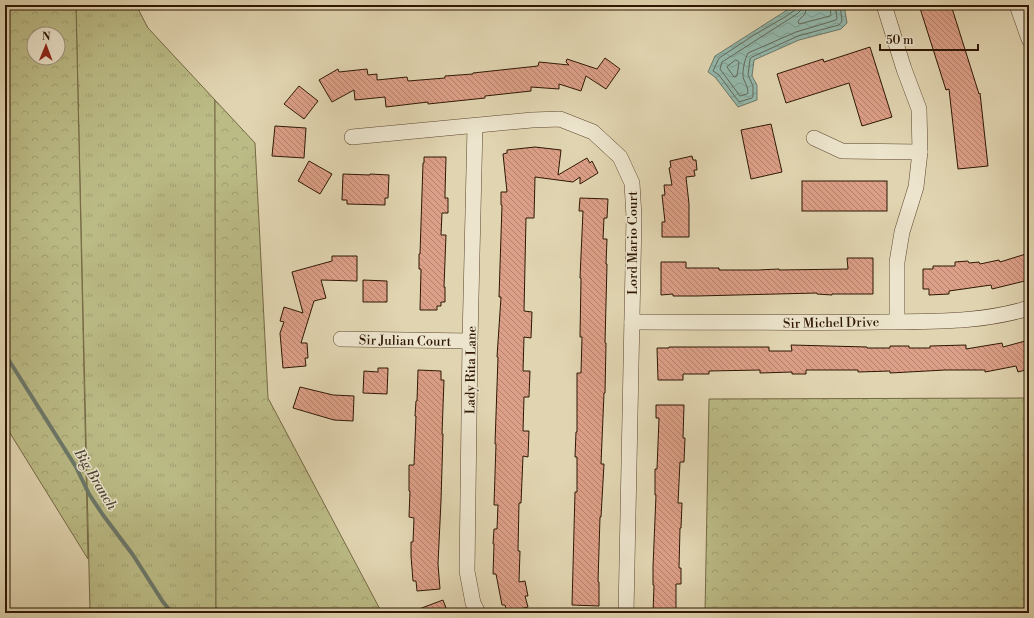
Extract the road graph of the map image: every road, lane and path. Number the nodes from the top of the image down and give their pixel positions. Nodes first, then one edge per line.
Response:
1 (884, 5) edge
2 (1017, 5) edge
3 (1029, 39) edge
4 (475, 126) junction
5 (352, 137) dead end
6 (814, 138) dead end
7 (920, 152) junction
8 (1029, 308) edge
9 (897, 321) junction
10 (632, 322) junction
11 (341, 339) dead end
12 (470, 341) junction
13 (478, 613) edge
14 (626, 613) edge

1 - 7 street
2 - 3 street
4 - 5 street, Lord Mario Court
4 - 10 street, Lord Mario Court
4 - 12 street, Lady Rita Lane
6 - 7 street
7 - 9 street
8 - 9 street, Sir Michel Drive
9 - 10 street, Sir Michel Drive
10 - 14 street, Lord Mario Court
11 - 12 street, Sir Julian Court
12 - 13 street, Lady Rita Lane

